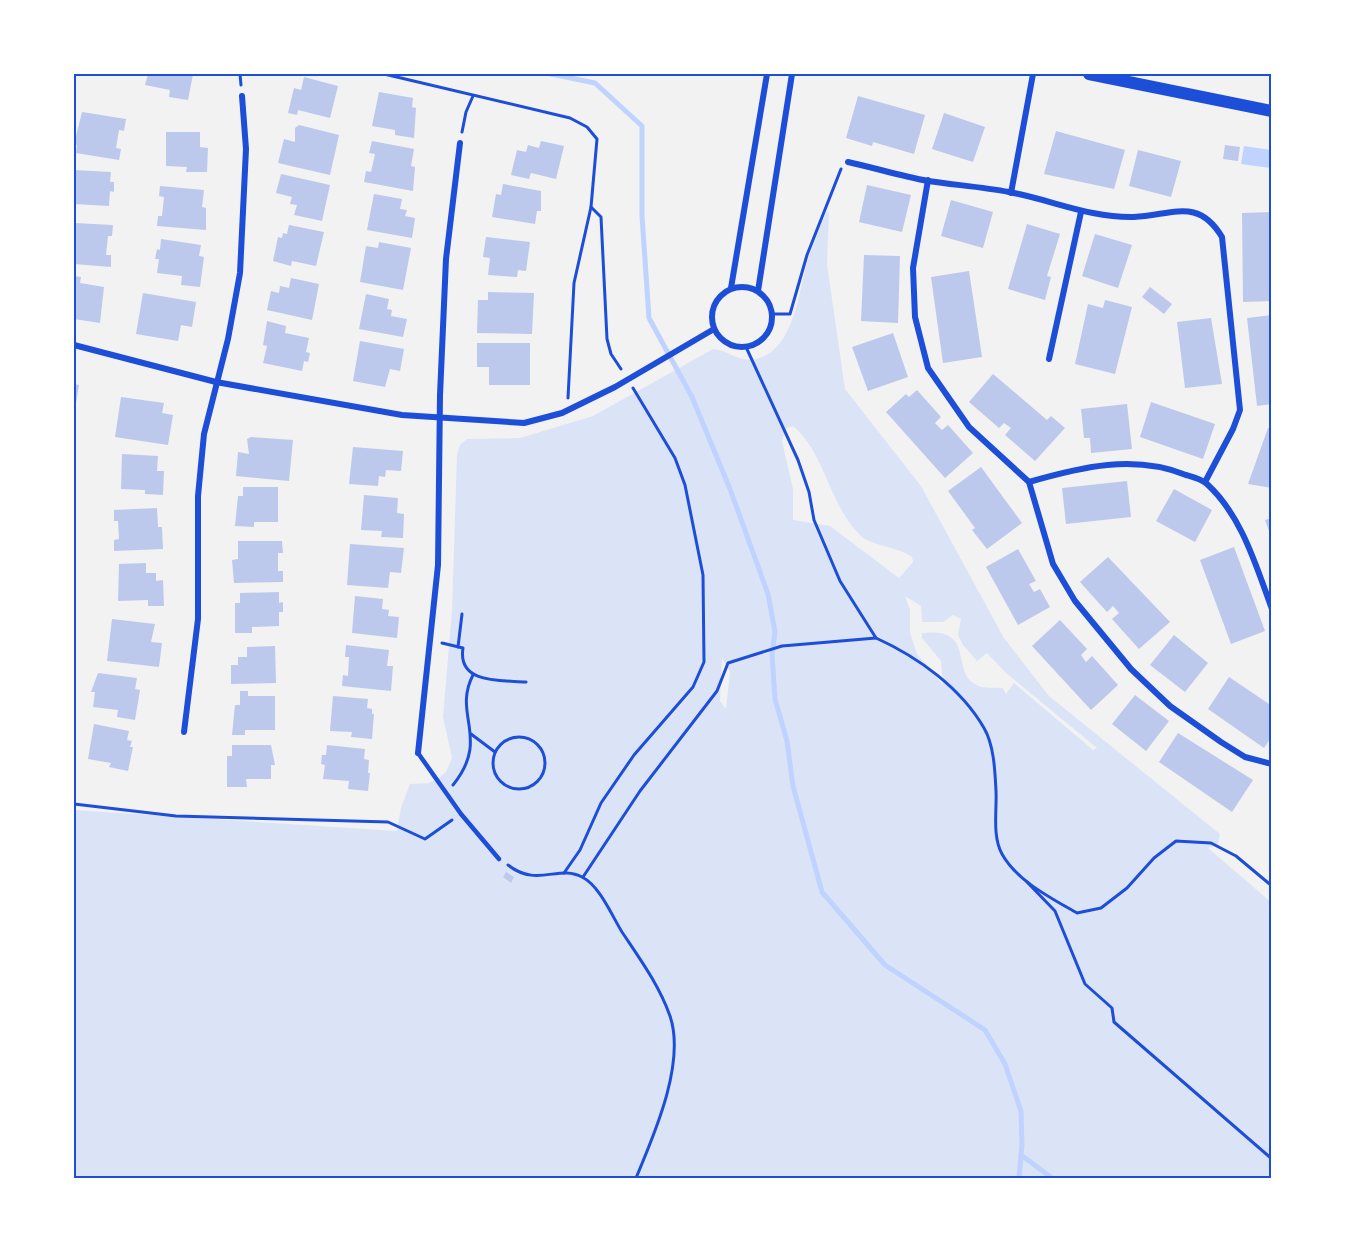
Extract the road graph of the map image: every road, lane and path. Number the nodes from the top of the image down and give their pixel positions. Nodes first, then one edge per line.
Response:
1 (384, 74) edge
2 (767, 74) edge
3 (792, 74) edge
4 (1033, 74) edge
5 (1089, 74) edge
6 (242, 96) dead end
7 (473, 96) junction
8 (1272, 111) edge
9 (460, 143) joint
10 (848, 162) joint
11 (928, 180) junction
12 (1011, 193) junction
13 (591, 207) junction
14 (1081, 212) junction
15 (731, 288) junction
16 (758, 291) junction
17 (772, 314) junction
18 (714, 329) junction
19 (74, 345) edge
20 (746, 347) junction
21 (1049, 359) dead end
22 (626, 376) dead end
23 (216, 382) junction
24 (631, 385) dead end
25 (567, 411) junction
26 (441, 416) junction
27 (1029, 482) junction
28 (1205, 482) junction
29 (1272, 609) edge
30 (462, 614) dead end
31 (876, 638) junction
32 (431, 640) junction
33 (458, 647) junction
34 (473, 675) junction
35 (526, 682) dead end
36 (184, 732) dead end
37 (471, 735) junction
38 (495, 752) junction
39 (418, 753) joint
40 (1272, 764) edge
41 (447, 793) junction
42 (74, 804) edge
43 (461, 814) junction
44 (499, 859) joint
45 (564, 873) junction
46 (1020, 874) junction
47 (583, 877) junction
48 (1272, 886) edge
49 (1272, 1159) edge
50 (636, 1179) edge

1 - 7 path
2 - 15 street
3 - 16 street
4 - 12 street
5 - 8 main road
6 - 23 street
7 - 9 path
7 - 13 path
9 - 26 street
10 - 11 street
10 - 17 path
11 - 12 street
11 - 27 street
12 - 14 street
13 - 22 path
13 - 25 path
14 - 21 street
14 - 28 street
15 - 16 street
15 - 18 street
16 - 17 street
17 - 20 street
18 - 20 street
18 - 25 street
19 - 23 street
20 - 31 path
23 - 26 street
23 - 36 street
24 - 45 path
25 - 26 street
26 - 32 street
27 - 28 street
27 - 40 street
28 - 29 street
30 - 33 path
31 - 46 path
31 - 47 path
32 - 33 path
32 - 39 street
33 - 34 path
34 - 35 path
34 - 37 path
37 - 38 path
37 - 41 path
38 - 38 path
39 - 41 lane
41 - 43 lane
42 - 43 path
43 - 44 lane
44 - 45 path
45 - 47 path
46 - 48 path
46 - 49 path
47 - 50 path

